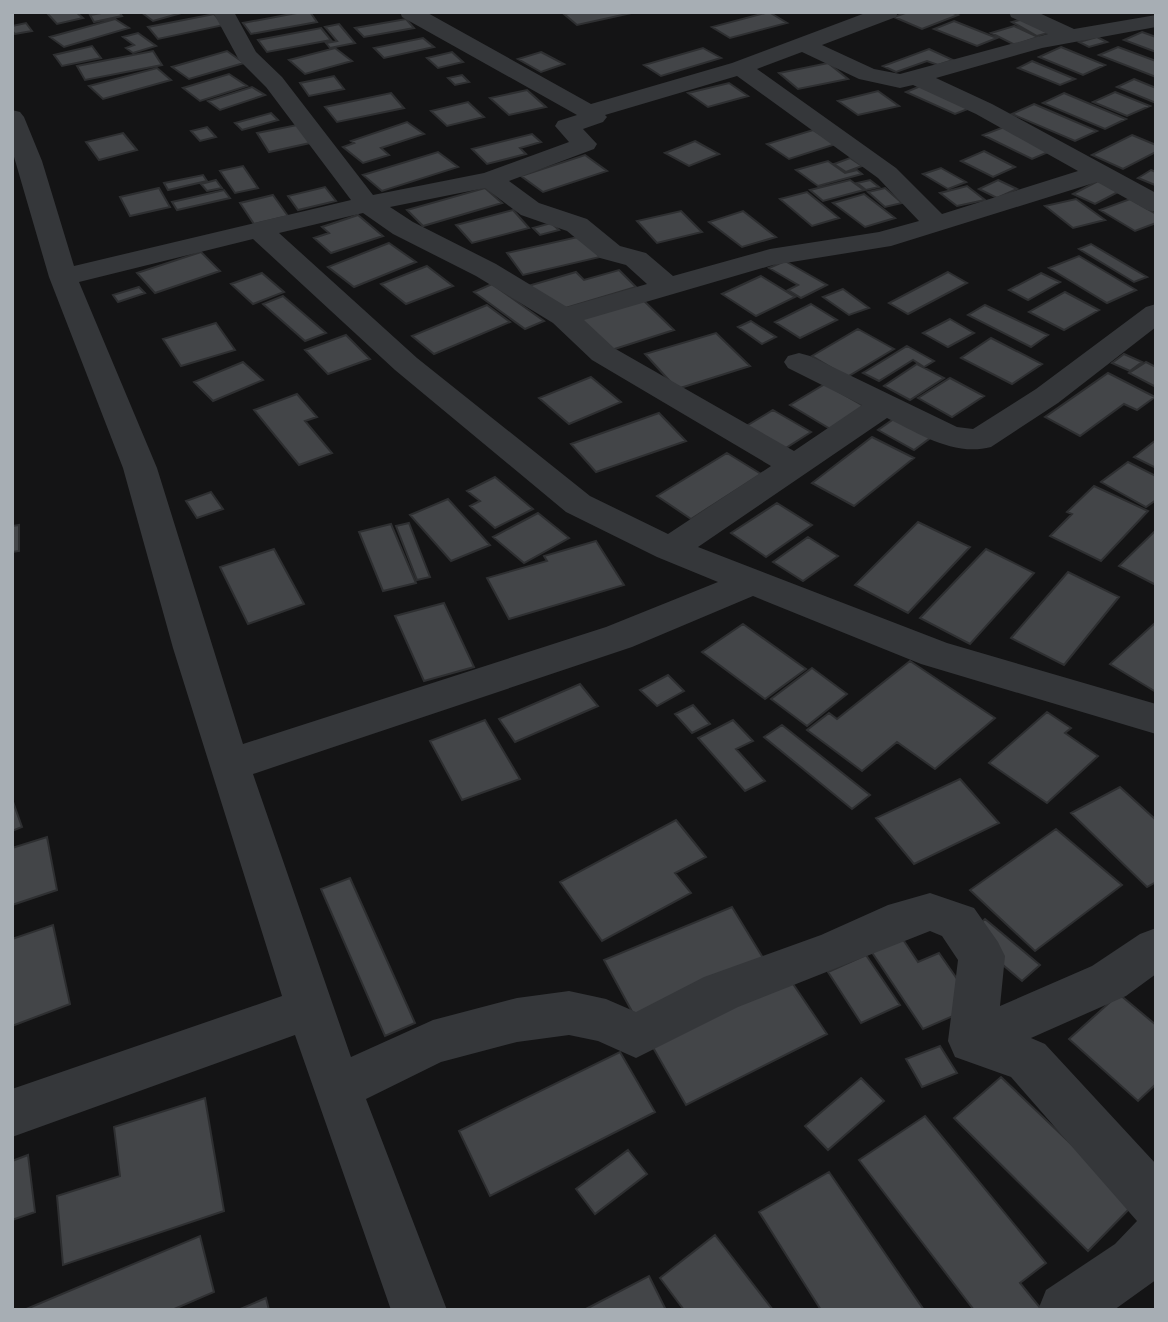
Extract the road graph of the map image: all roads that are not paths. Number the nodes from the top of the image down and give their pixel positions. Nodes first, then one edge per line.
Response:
1 (223, 12) edge
2 (410, 12) edge
3 (888, 12) edge
4 (1018, 12) edge
5 (1156, 21) edge
6 (1071, 36) junction
7 (802, 44) junction
8 (740, 68) junction
9 (917, 78) junction
10 (589, 112) junction
11 (12, 117) edge
12 (1102, 172) junction
13 (490, 179) junction
14 (367, 204) junction
15 (1156, 204) edge
16 (937, 224) junction
17 (258, 229) junction
18 (63, 277) junction
19 (668, 287) junction
20 (563, 317) junction
21 (1150, 325) edge
22 (799, 362) dead end
23 (884, 405) junction
24 (796, 466) junction
25 (670, 549) junction
26 (753, 582) junction
27 (1156, 719) edge
28 (230, 765) junction
29 (1156, 948) edge
30 (309, 1008) junction
31 (972, 1041) junction
32 (337, 1088) junction
33 (12, 1114) edge
34 (1156, 1203) edge
35 (1156, 1240) edge
36 (419, 1310) edge
37 (1066, 1310) edge

1 - 14 street
2 - 10 street
3 - 7 street
4 - 6 street
5 - 6 street
6 - 9 street
7 - 8 street
7 - 9 street
8 - 10 street
8 - 16 street
9 - 12 street
10 - 13 street
11 - 18 street
12 - 15 street
12 - 16 street
13 - 14 street
13 - 19 street
14 - 17 street
14 - 20 street
16 - 19 street
17 - 18 street
17 - 25 street
18 - 28 street
19 - 20 street
20 - 24 street
21 - 23 street
22 - 23 street
23 - 24 street
24 - 25 street
25 - 26 street
26 - 27 street
26 - 28 street
28 - 30 street
29 - 31 street
30 - 32 street
30 - 33 street
31 - 32 street
31 - 34 street
32 - 36 street
35 - 37 street

